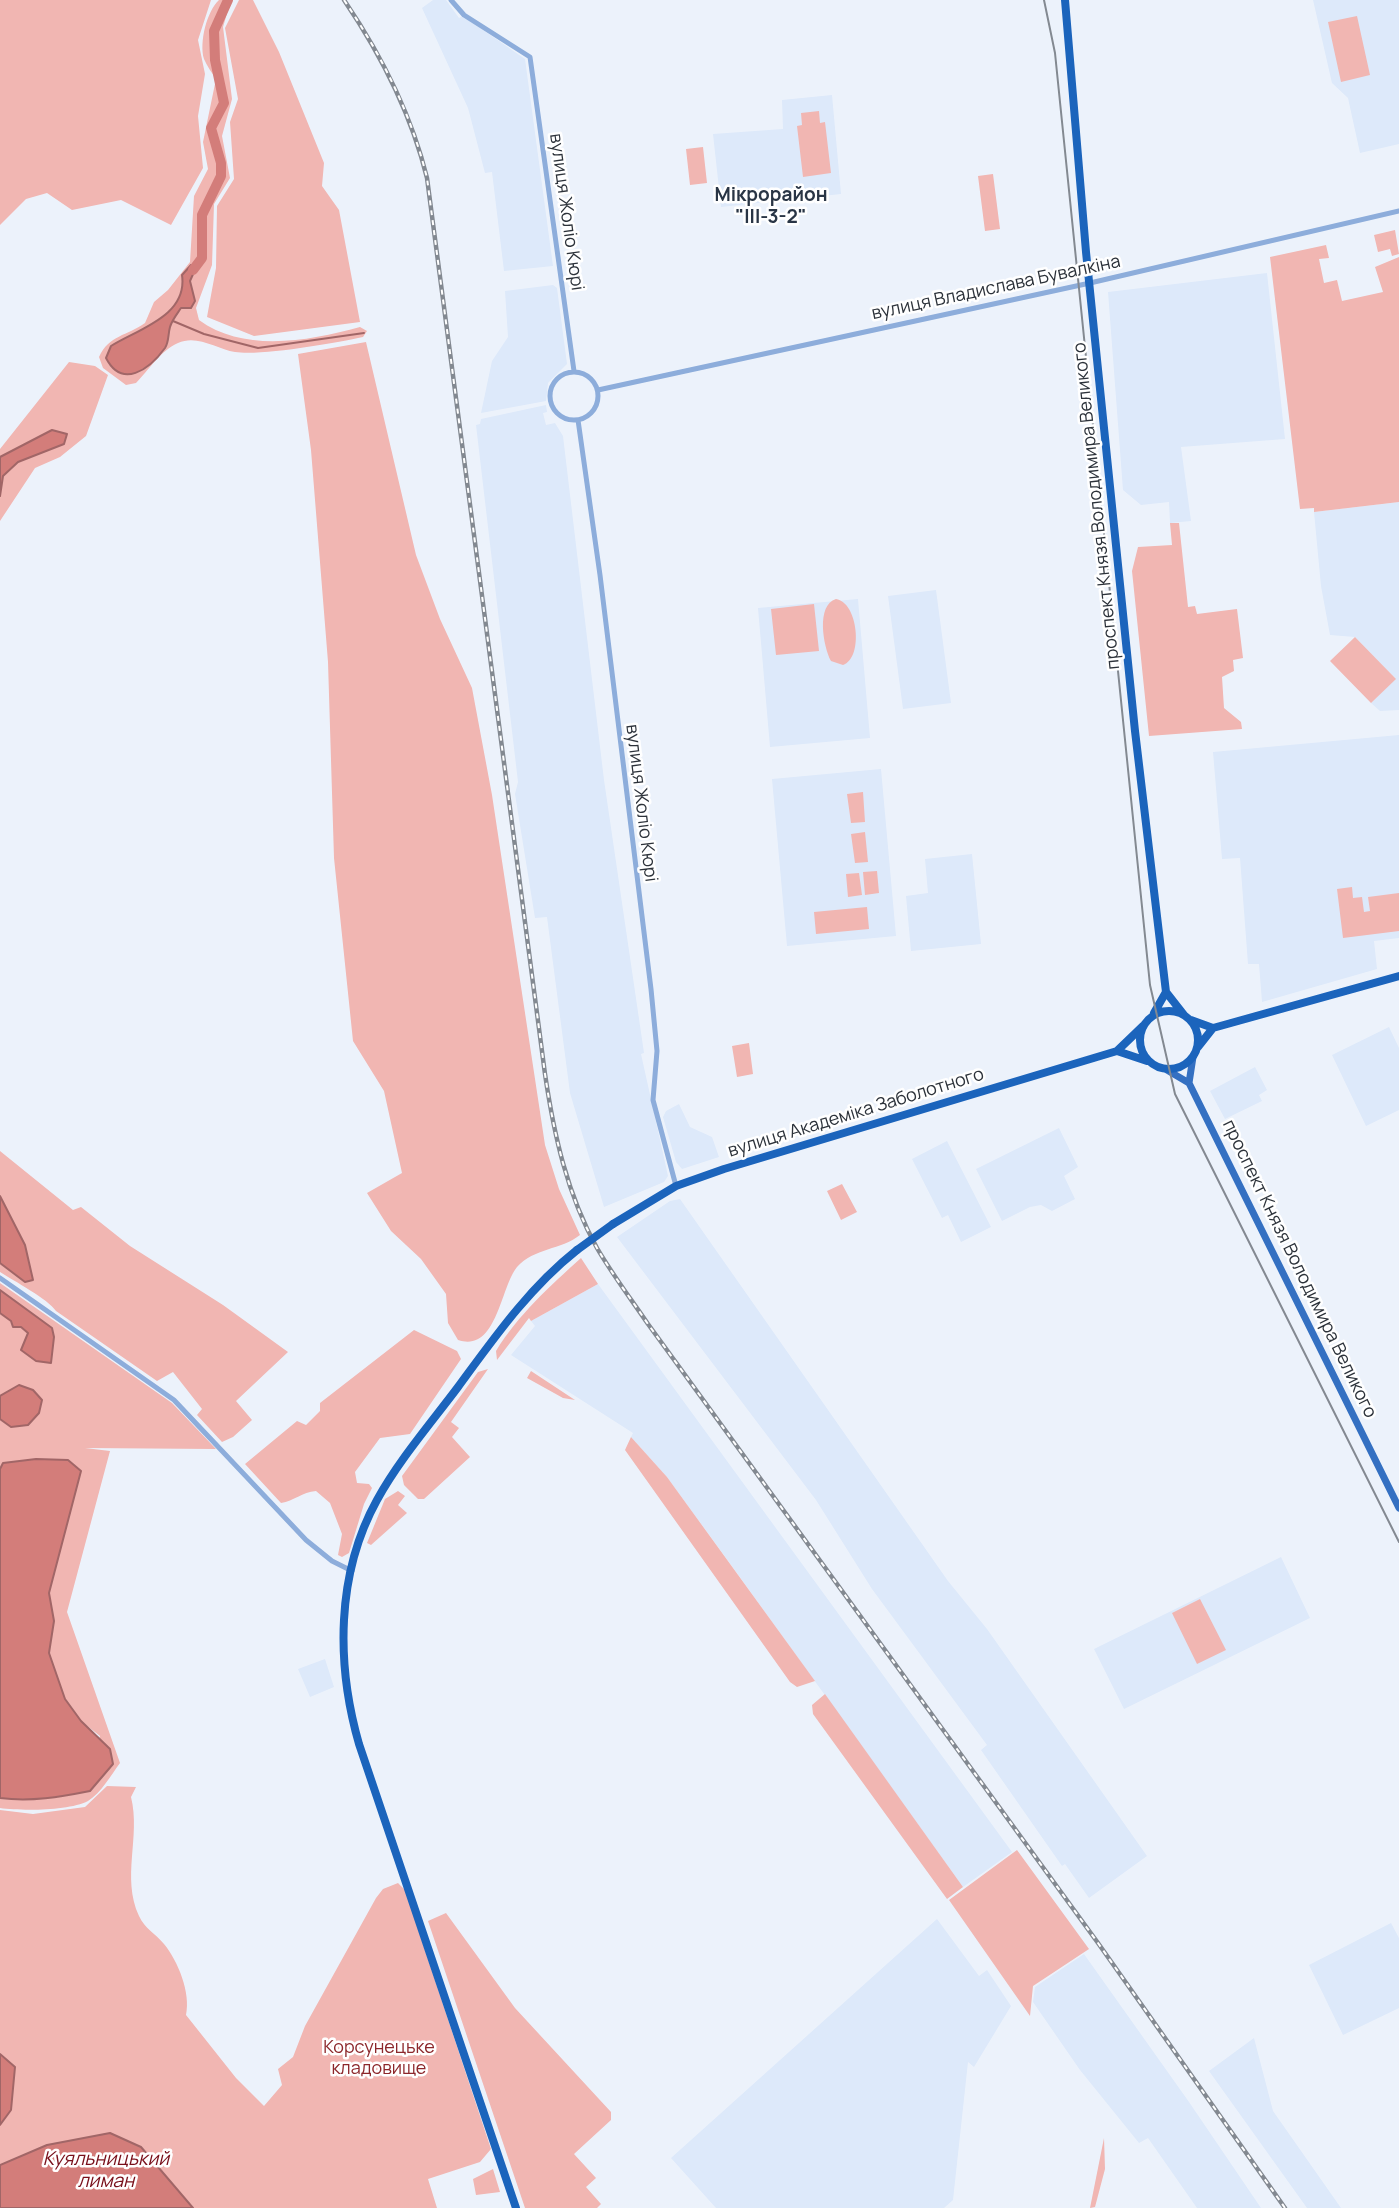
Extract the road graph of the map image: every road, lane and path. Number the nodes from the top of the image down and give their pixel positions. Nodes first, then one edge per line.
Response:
1 (451, 0) edge
2 (1065, 0) edge
3 (1399, 211) edge
4 (1090, 283) junction
5 (574, 371) junction
6 (598, 390) junction
7 (578, 420) junction
8 (1399, 976) edge
9 (1166, 992) junction
10 (1187, 1018) junction
11 (1146, 1022) junction
12 (1213, 1028) junction
13 (1198, 1048) junction
14 (1117, 1051) junction
15 (1193, 1057) junction
16 (1149, 1062) junction
17 (1167, 1070) junction
18 (1189, 1083) junction
19 (676, 1186) junction
20 (0, 1278) edge
21 (1399, 1508) edge
22 (352, 1571) junction
23 (516, 2208) edge

1 - 5 street, вулиця Жоліо Кюрі
2 - 4 highway, проспект Князя Володимира Великого
3 - 4 street, вулиця Владислава Бувалкіна
4 - 6 street, вулиця Владислава Бувалкіна
4 - 9 highway, проспект Князя Володимира Великого
5 - 6 street
5 - 7 street
6 - 7 street
7 - 19 street, вулиця Жоліо Кюрі
8 - 12 highway
9 - 10 highway
9 - 11 highway
10 - 11 highway
10 - 12 highway
10 - 13 highway
11 - 14 highway, вулиця Академіка Заболотного
11 - 16 highway
12 - 13 highway
13 - 15 highway
14 - 16 highway
14 - 19 highway, вулиця Академіка Заболотного
15 - 17 highway
15 - 18 main road
16 - 17 highway
17 - 18 main road
18 - 21 main road, проспект Князя Володимира Великого
19 - 22 highway, вулиця Академіка Заболотного, bridge
20 - 22 street
22 - 23 highway, вулиця Академіка Заболотного

